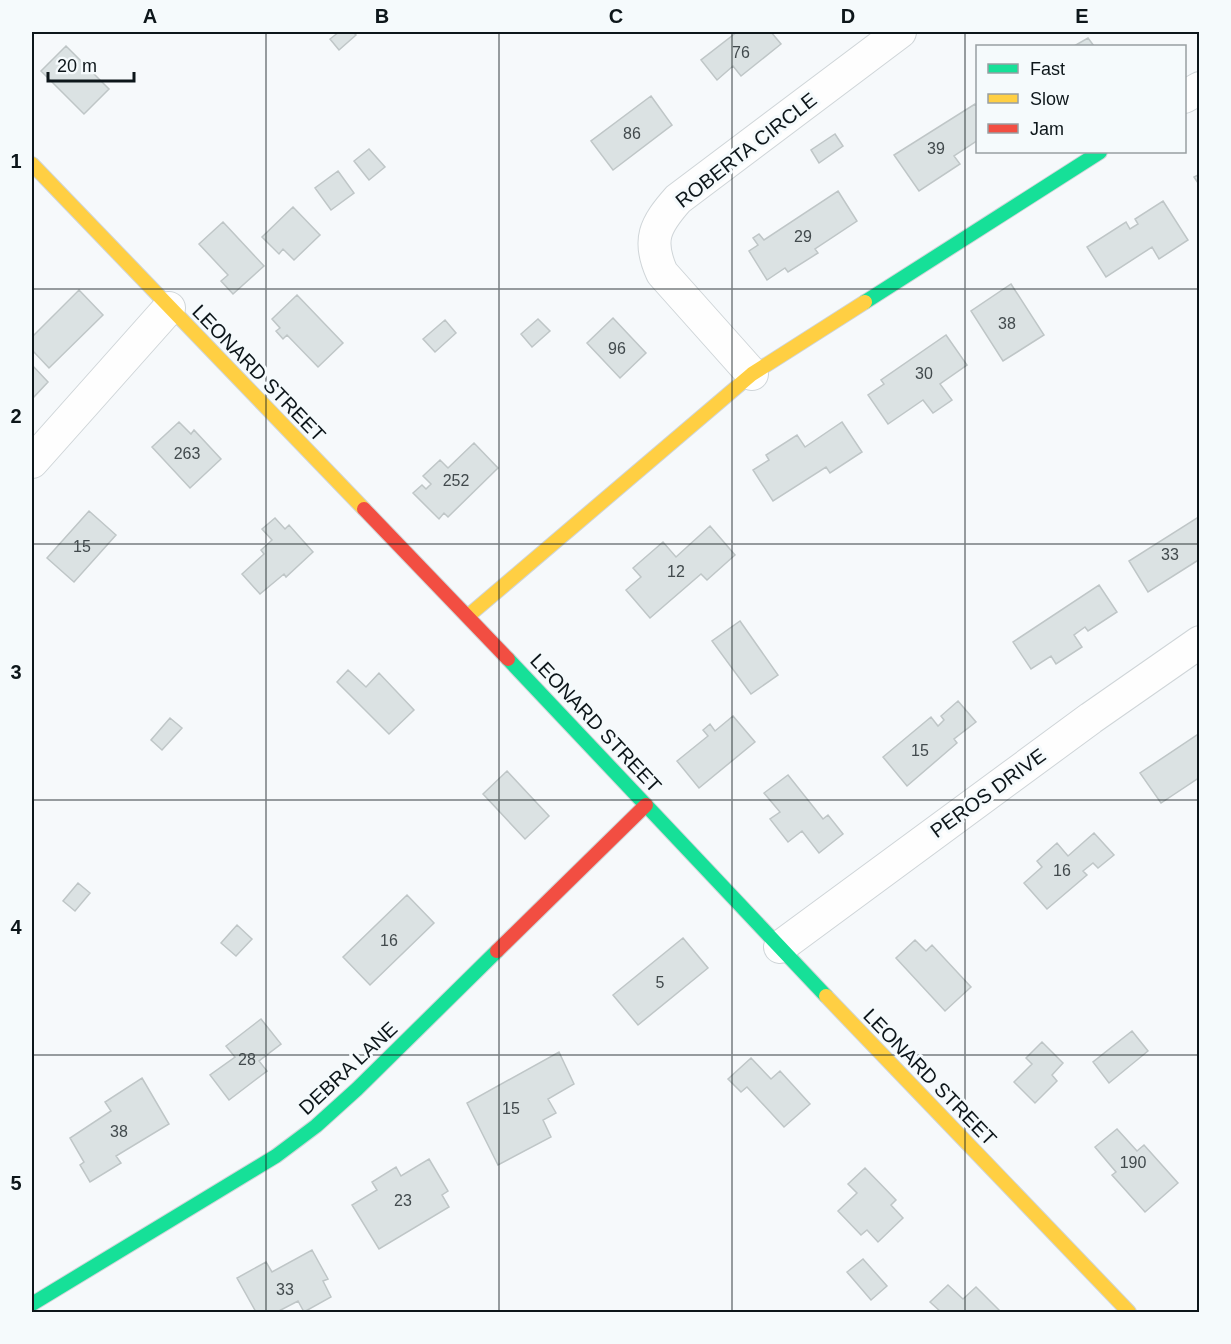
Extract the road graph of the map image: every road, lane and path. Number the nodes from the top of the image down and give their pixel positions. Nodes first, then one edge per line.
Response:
1 (900, 32) edge
2 (1200, 88) edge
3 (1186, 97) edge
4 (1098, 153) edge
5 (32, 164) edge
6 (169, 308) junction
7 (752, 374) junction
8 (32, 462) edge
9 (468, 616) junction
10 (1200, 642) edge
11 (646, 805) junction
12 (780, 948) junction
13 (32, 1304) edge
14 (1129, 1312) edge

1 - 7 street, ROBERTA CIRCLE
2 - 3 street
4 - 7 street
5 - 6 street, LEONARD STREET
6 - 8 street
6 - 9 street, LEONARD STREET
7 - 9 street
9 - 11 street, LEONARD STREET
10 - 12 street, PEROS DRIVE
11 - 12 street, LEONARD STREET
11 - 13 street, DEBRA LANE
12 - 14 street, LEONARD STREET

